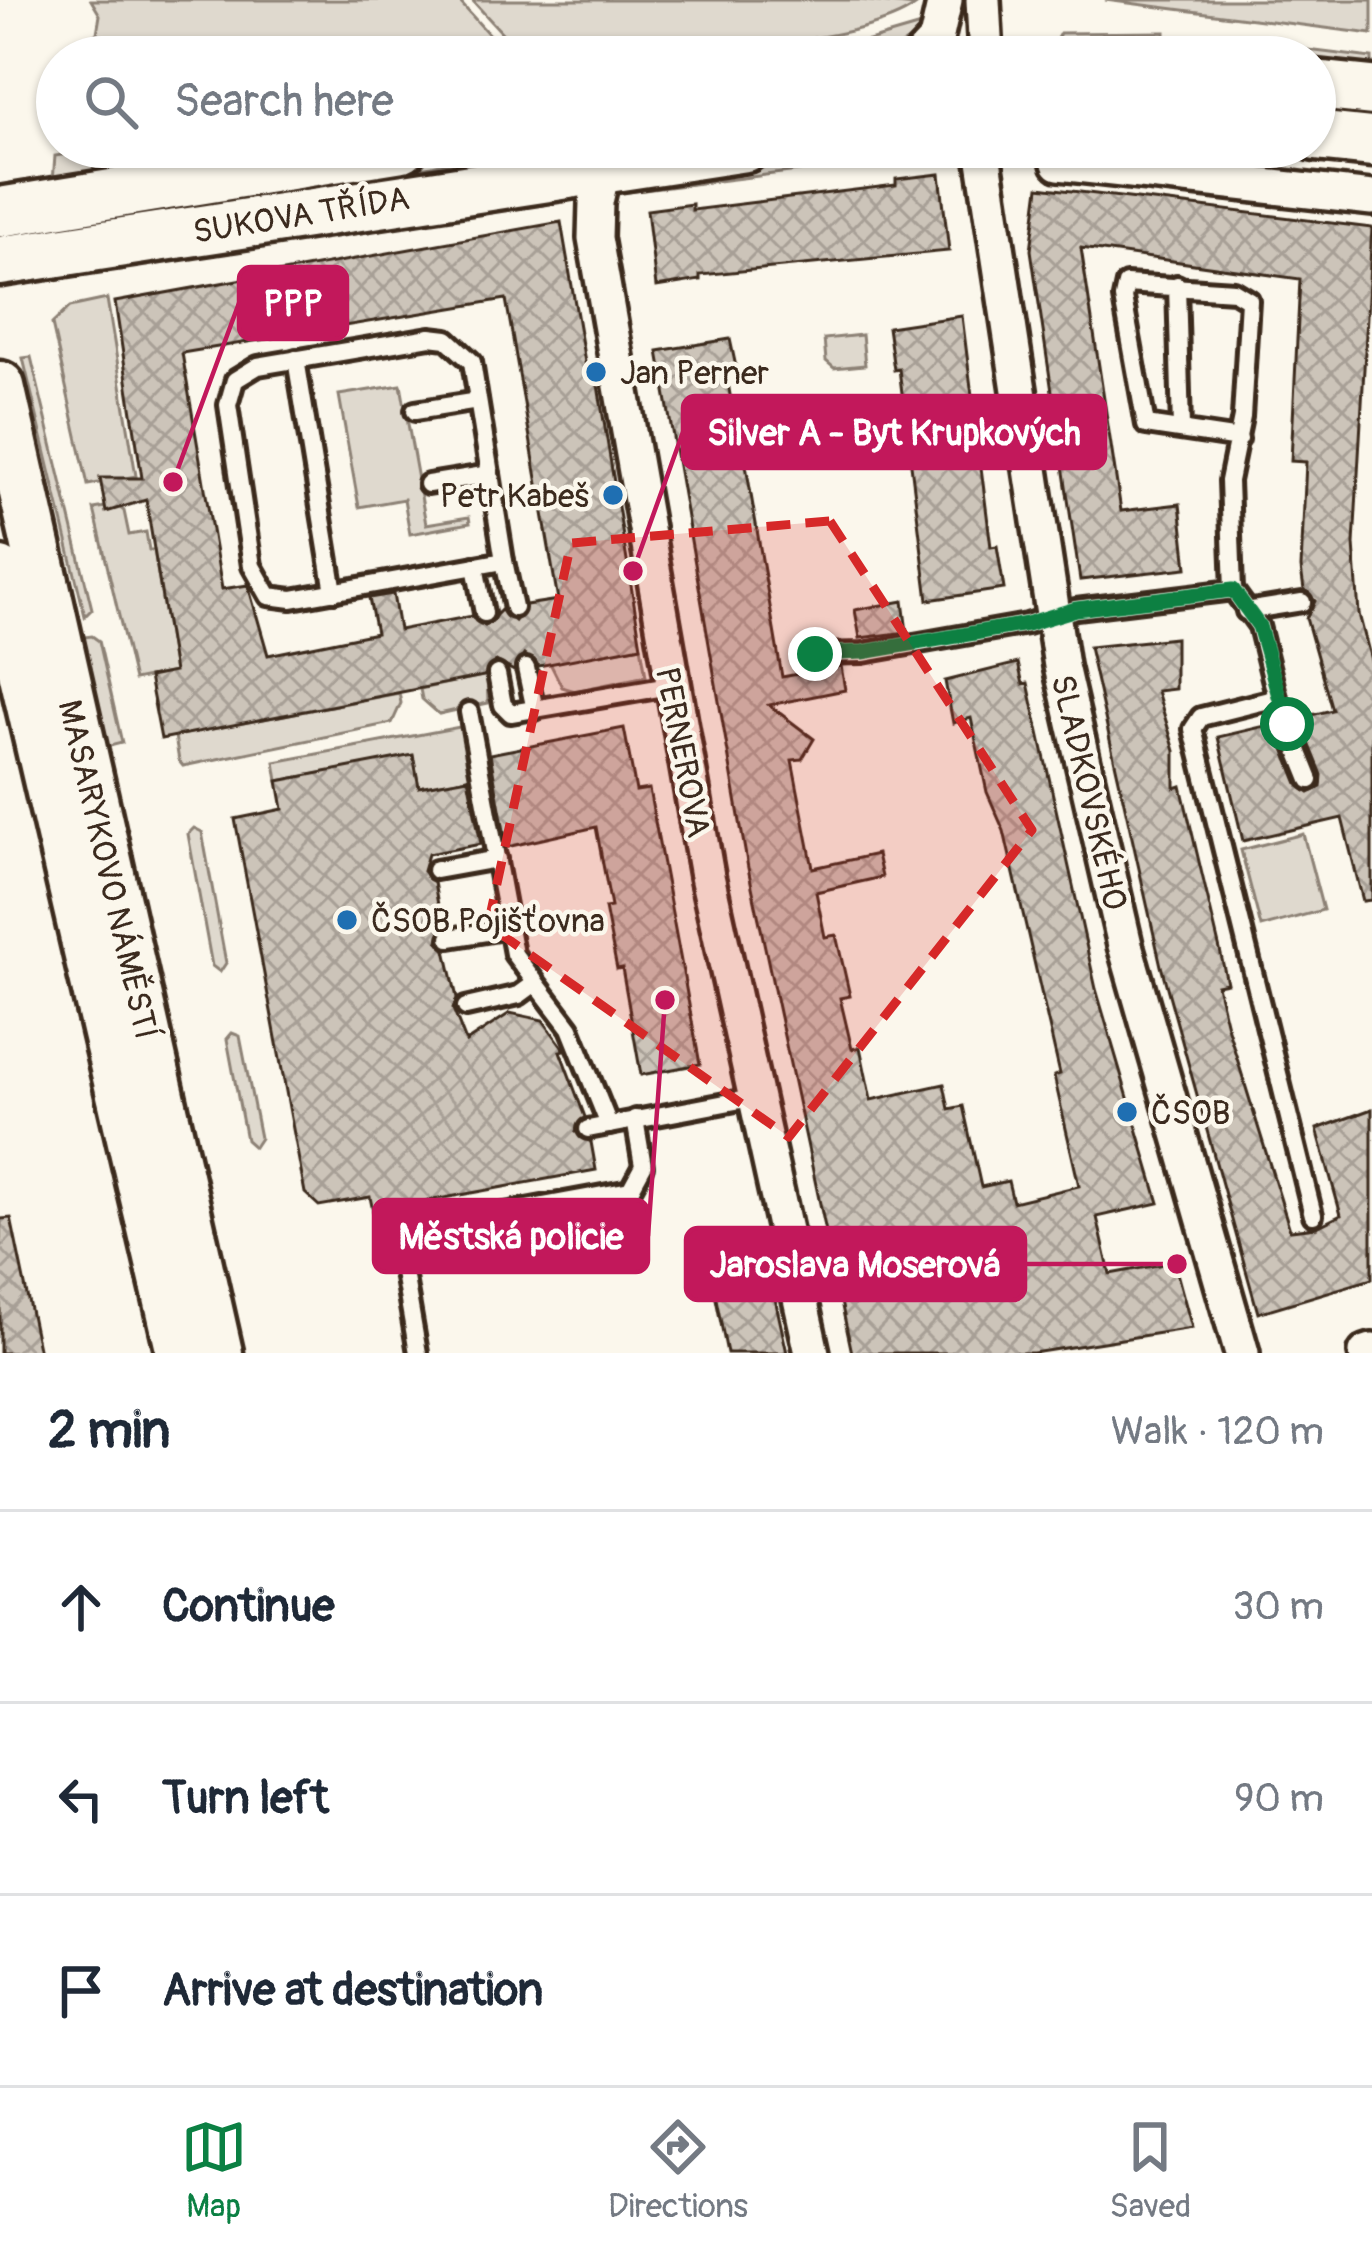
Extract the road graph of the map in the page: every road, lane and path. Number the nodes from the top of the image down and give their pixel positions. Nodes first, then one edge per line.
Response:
1 (983, 0) edge
2 (945, 2) edge
3 (937, 36) edge
4 (948, 36) edge
5 (985, 36) edge
6 (1336, 87) edge
7 (1372, 91) edge
8 (1336, 138) edge
9 (1372, 142) edge
10 (272, 168) edge
11 (536, 168) edge
12 (605, 168) edge
13 (985, 168) edge
14 (1104, 168) edge
15 (1372, 198) edge
16 (0, 212) edge
17 (0, 260) edge
18 (1177, 285) junction
19 (296, 359) junction
20 (0, 386) edge
21 (478, 401) junction
22 (415, 411) dead end
23 (1181, 429) junction
24 (1239, 439) junction
25 (490, 474) junction
26 (428, 484) dead end
27 (504, 561) junction
28 (475, 566) junction
29 (0, 572) edge
30 (1233, 590) junction
31 (334, 592) junction
32 (1302, 602) dead end
33 (514, 608) dead end
34 (1246, 610) junction
35 (484, 613) dead end
36 (1050, 616) junction
37 (815, 654) dead end
38 (526, 668) dead end
39 (497, 674) dead end
40 (670, 686) junction
41 (1277, 698) junction
42 (535, 710) junction
43 (469, 712) dead end
44 (1310, 780) dead end
45 (496, 859) junction
46 (436, 870) dead end
47 (510, 928) junction
48 (450, 938) dead end
49 (534, 984) junction
50 (466, 1006) dead end
51 (758, 1097) junction
52 (635, 1119) junction
53 (609, 1124) junction
54 (588, 1129) dead end
55 (1313, 1215) dead end
56 (1232, 1352) edge
57 (182, 1353) edge
58 (218, 1353) edge
59 (418, 1353) edge
60 (812, 1353) edge

1 - 5 street
2 - 3 street
2 - 4 street
6 - 7 main road
8 - 9 main road
10 - 16 main road, SUKOVA TŘÍDA
11 - 17 main road, SUKOVA TŘÍDA
12 - 40 street, PERNEROVA
13 - 36 street, SLADKOVSKÉHO
14 - 15 street
18 - 23 lane
18 - 23 lane
18 - 24 lane
19 - 21 lane
19 - 31 lane
19 - 31 lane
20 - 58 main road, MASARYKOVO NÁMĚSTÍ
21 - 22 lane
21 - 25 lane
23 - 24 lane
24 - 30 lane
25 - 26 lane
25 - 27 lane
27 - 28 lane
27 - 33 lane
28 - 31 lane
28 - 35 lane
29 - 57 main road, MASARYKOVO NÁMĚSTÍ
30 - 34 lane
30 - 36 lane
32 - 34 lane
34 - 41 lane
36 - 37 lane
36 - 56 street, SLADKOVSKÉHO
38 - 42 lane
39 - 42 lane
40 - 42 lane
40 - 51 street, PERNEROVA
41 - 44 lane
41 - 55 lane
43 - 45 lane
45 - 46 lane
45 - 47 lane
47 - 48 lane
47 - 49 lane
49 - 50 lane
49 - 53 lane
51 - 52 lane
51 - 60 street, PERNEROVA
52 - 53 lane
52 - 59 lane
53 - 54 lane

